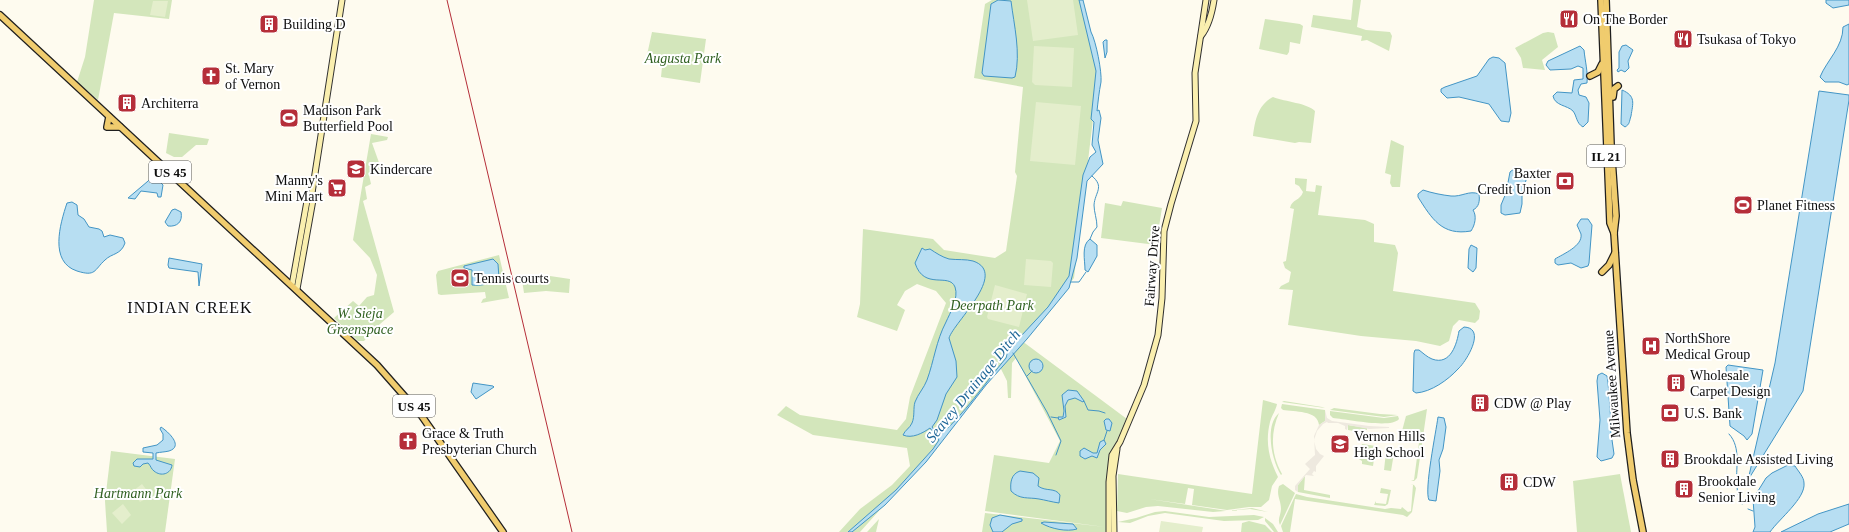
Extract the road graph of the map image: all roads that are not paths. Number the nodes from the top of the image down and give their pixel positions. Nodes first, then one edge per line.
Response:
1 (342, 0) edge
2 (1206, 0) edge
3 (1214, 0) edge
4 (1601, 0) edge
5 (1606, 0) edge
6 (0, 16) edge
7 (1201, 36) junction
8 (1603, 62) junction
9 (1590, 76) dead end
10 (1618, 86) dead end
11 (109, 117) junction
12 (120, 127) junction
13 (1610, 135) junction
14 (312, 192) junction
15 (1614, 233) junction
16 (1615, 252) junction
17 (1602, 272) dead end
18 (292, 285) junction
19 (297, 289) junction
20 (1117, 446) junction
21 (503, 532) edge
22 (1109, 532) edge
23 (1114, 532) edge
24 (1643, 532) edge

1 - 14 main road
2 - 7 main road, Fairway Drive
3 - 7 main road, Fairway Drive
4 - 8 main road, Milwaukee Avenue / IL 21
5 - 13 main road, Milwaukee Avenue / IL 21
6 - 11 main road, US 45
7 - 20 main road, Fairway Drive
8 - 9 main road
8 - 15 main road, Milwaukee Avenue / IL 21
10 - 13 main road
11 - 12 main road, US 45
11 - 12 main road
12 - 18 main road, US 45
13 - 15 main road, Milwaukee Avenue / IL 21
14 - 18 main road
14 - 19 main road
15 - 16 main road, Milwaukee Avenue / IL 21
16 - 17 main road
16 - 24 main road, Milwaukee Avenue / IL 21
18 - 19 main road, US 45
19 - 21 main road, US 45
20 - 22 main road, Fairway Drive
20 - 23 main road, Fairway Drive

